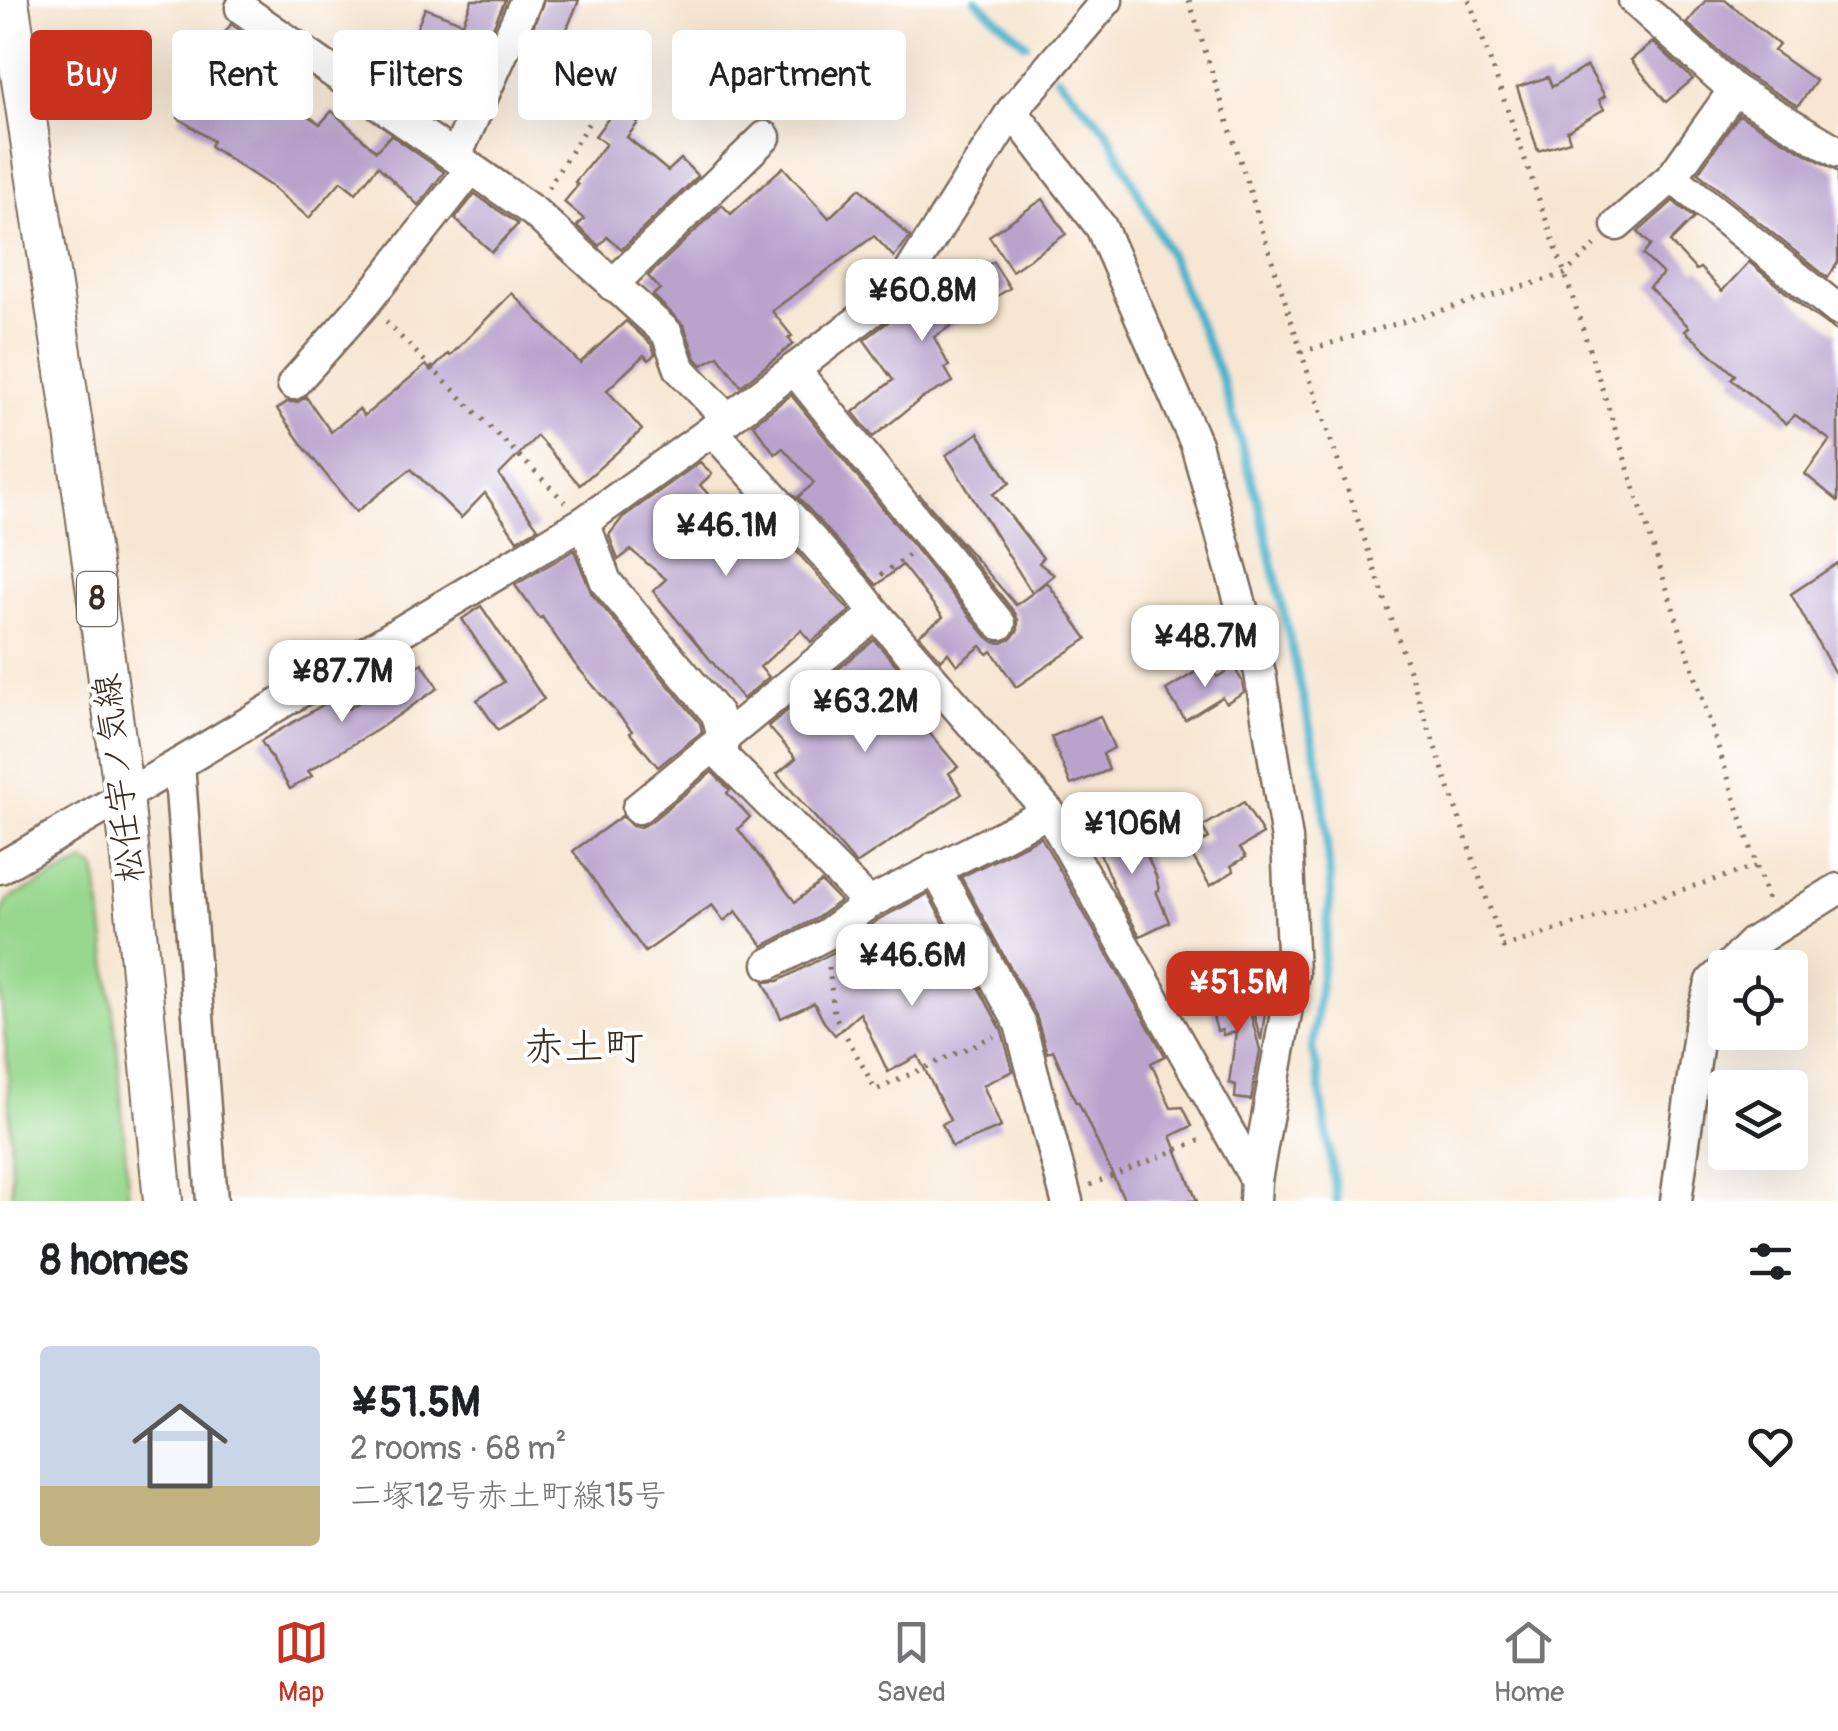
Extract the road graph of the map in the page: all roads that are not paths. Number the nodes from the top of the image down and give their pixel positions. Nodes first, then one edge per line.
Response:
1 (9, 0) edge
2 (526, 0) edge
3 (1107, 0) edge
4 (1634, 0) edge
5 (241, 8) dead end
6 (1734, 90) junction
7 (1012, 111) junction
8 (766, 136) dead end
9 (1838, 152) edge
10 (463, 162) junction
11 (1672, 177) junction
12 (1617, 225) road end
13 (612, 285) junction
14 (1835, 300) edge
15 (794, 368) junction
16 (292, 384) dead end
17 (720, 424) junction
18 (584, 522) junction
19 (867, 602) junction
20 (1000, 624) dead end
21 (724, 738) junction
22 (179, 764) junction
23 (124, 796) junction
24 (638, 808) dead end
25 (1049, 812) junction
26 (0, 868) edge
27 (935, 868) junction
28 (1838, 889) edge
29 (870, 902) junction
30 (1745, 950) edge
31 (770, 964) dead end
32 (1708, 995) edge
33 (1256, 1191) edge
34 (1066, 1198) edge
35 (163, 1201) edge
36 (212, 1201) edge
37 (1676, 1201) edge

1 - 23 main road, 松任宇ノ気線 / 8
2 - 10 street
3 - 7 street
4 - 6 street
5 - 10 street
6 - 9 street
6 - 11 street
7 - 15 street
7 - 33 street
8 - 13 street
10 - 13 street
10 - 16 street
11 - 12 street
11 - 14 street
13 - 17 street
15 - 17 street
15 - 20 street
17 - 18 street
17 - 19 street
18 - 21 street
18 - 22 street
19 - 21 street
19 - 25 street
21 - 24 street
21 - 29 street
22 - 23 street
22 - 36 street
23 - 26 street
23 - 35 main road, 松任宇ノ気線 / 8
25 - 27 street
25 - 33 street
27 - 29 street
27 - 34 street
28 - 30 street
29 - 31 street
32 - 37 street

